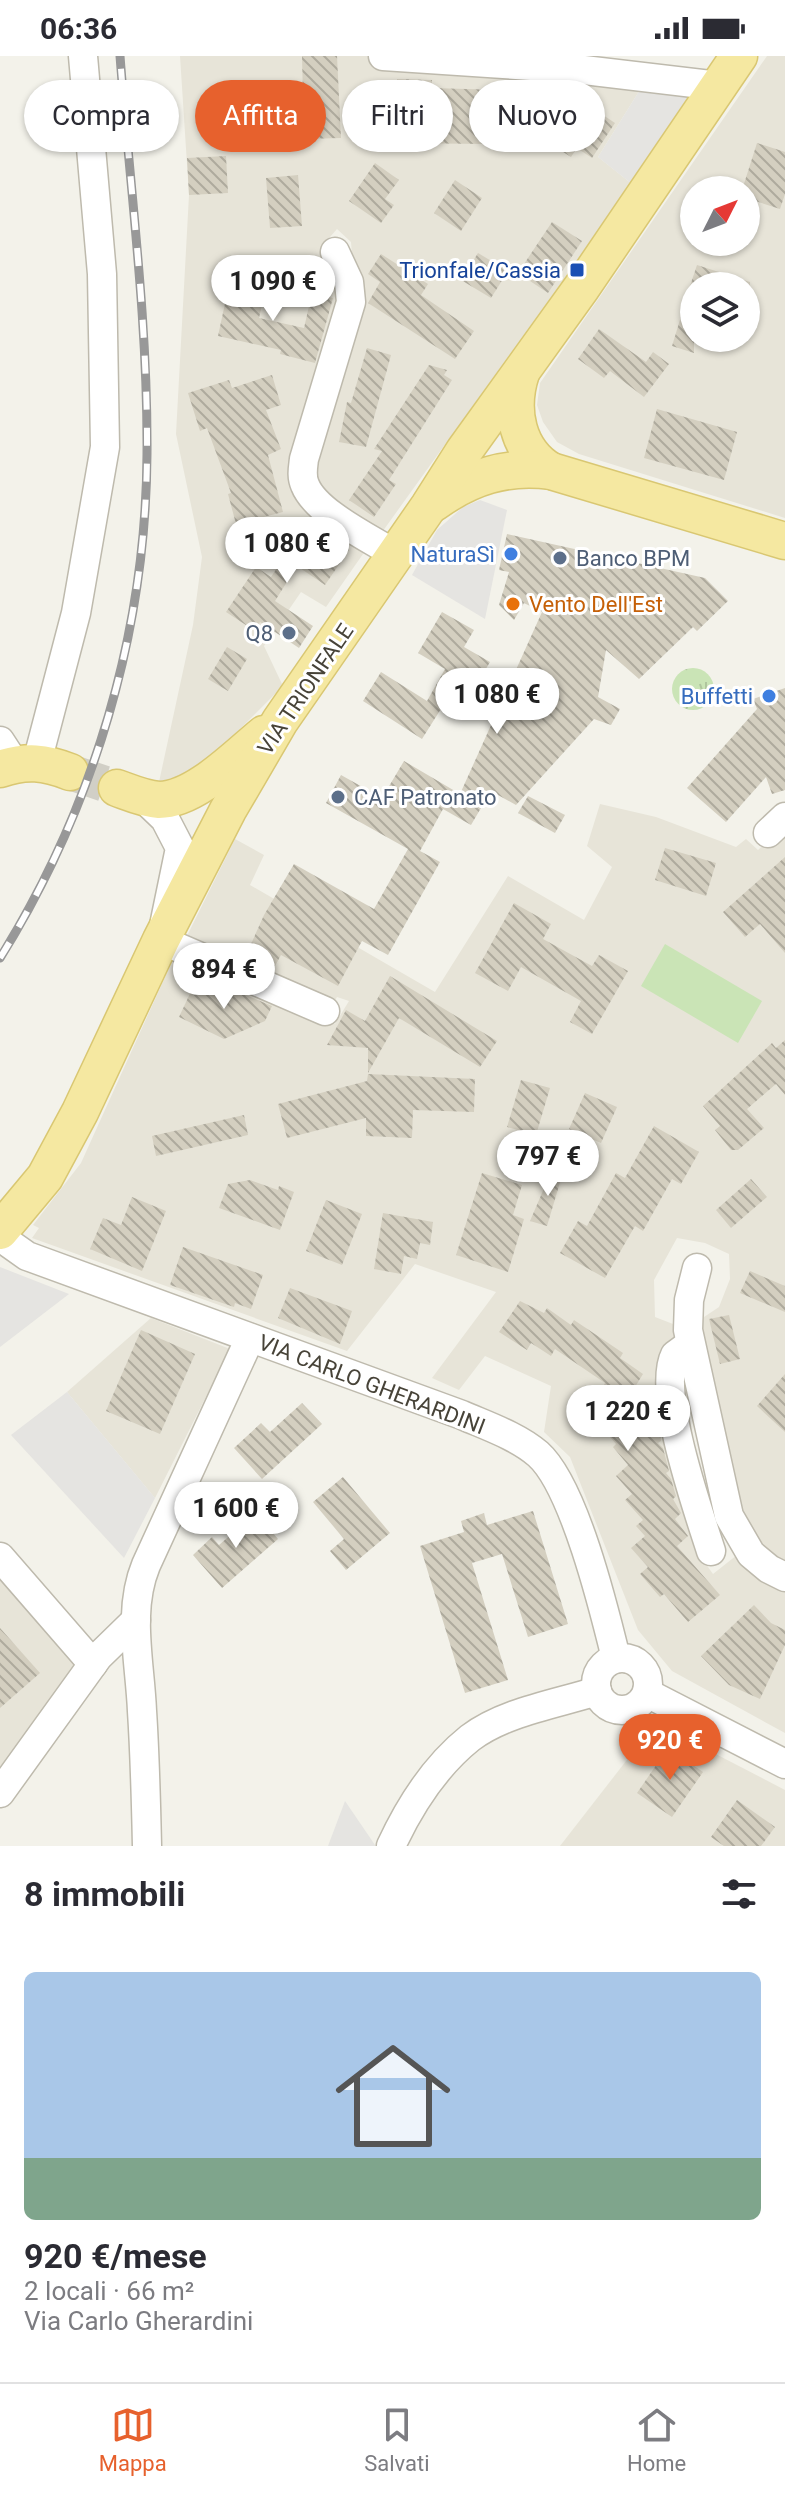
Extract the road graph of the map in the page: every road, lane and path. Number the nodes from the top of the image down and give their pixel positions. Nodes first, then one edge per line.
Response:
1 (83, 56) edge
2 (383, 56) edge
3 (739, 56) edge
4 (719, 86) junction
5 (335, 252) dead end
6 (522, 372) junction
7 (551, 471) junction
8 (429, 506) junction
9 (783, 539) edge
10 (396, 555) junction
11 (280, 721) junction
12 (25, 761) edge
13 (129, 792) joint
14 (161, 940) junction
15 (325, 1011) dead end
16 (0, 1234) edge
17 (697, 1268) dead end
18 (250, 1338) junction
19 (690, 1344) junction
20 (711, 1551) dead end
21 (0, 1557) edge
22 (785, 1577) edge
23 (136, 1620) junction
24 (616, 1658) junction
25 (93, 1664) junction
26 (597, 1691) junction
27 (647, 1693) junction
28 (785, 1764) edge
29 (0, 1793) edge
30 (147, 1846) edge
31 (391, 1846) edge

1 - 12 street
2 - 4 street
3 - 4 main road, VIA TRIONFALE
4 - 6 main road, VIA TRIONFALE
5 - 10 street
6 - 7 main road
6 - 8 main road, VIA TRIONFALE
7 - 8 main road
7 - 9 main road
8 - 10 main road, VIA TRIONFALE
10 - 11 main road, VIA TRIONFALE
11 - 13 main road
11 - 14 main road, VIA TRIONFALE
13 - 14 street
14 - 15 street
14 - 16 main road, VIA TRIONFALE
16 - 18 street, VIA CARLO GHERARDINI
17 - 19 street
18 - 23 street
18 - 24 street, VIA CARLO GHERARDINI
19 - 20 street
19 - 22 street
21 - 25 street
23 - 25 street
23 - 30 street
24 - 26 street
24 - 27 street
25 - 29 street
26 - 27 street
26 - 31 street
27 - 28 street

